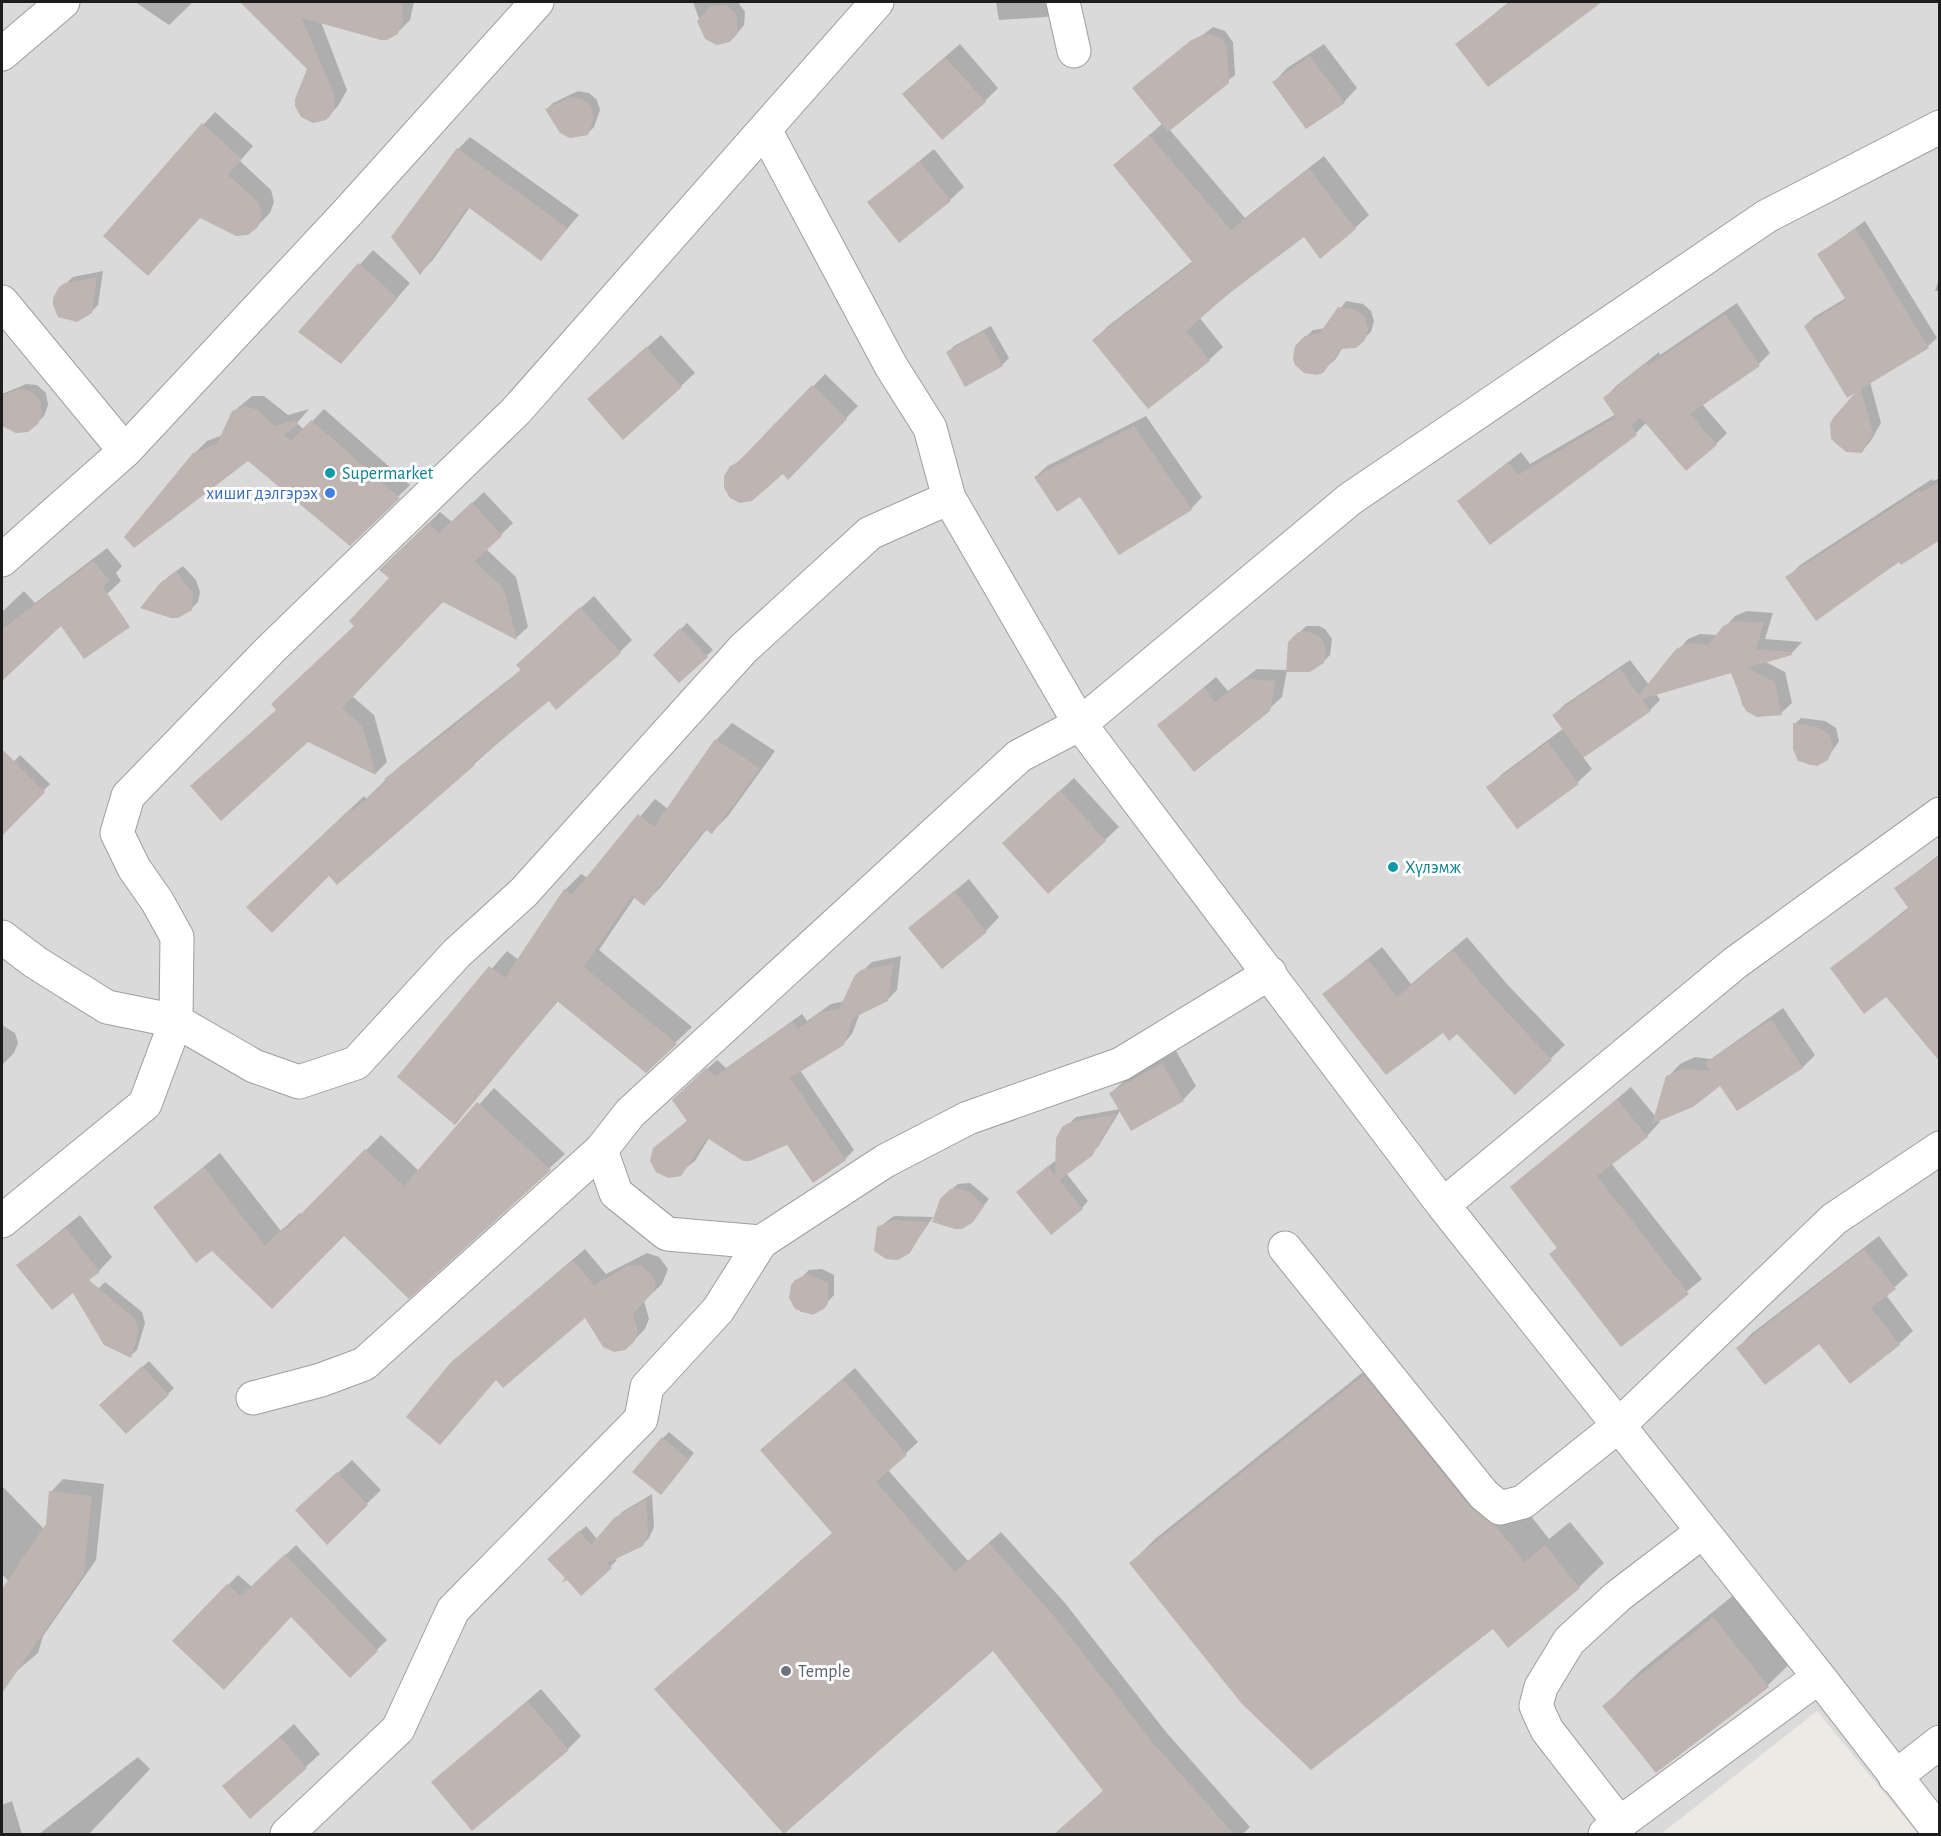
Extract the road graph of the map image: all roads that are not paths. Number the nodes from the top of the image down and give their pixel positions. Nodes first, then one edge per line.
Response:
1 (63, 2) edge
2 (537, 2) edge
3 (877, 2) edge
4 (1063, 2) edge
5 (1074, 51) dead end
6 (2, 54) edge
7 (1940, 127) edge
8 (765, 130) junction
9 (2, 302) edge
10 (125, 452) junction
11 (949, 498) junction
12 (2, 560) edge
13 (1080, 724) junction
14 (1940, 814) edge
15 (2, 937) edge
16 (1270, 973) junction
17 (176, 1021) junction
18 (1940, 1148) edge
19 (601, 1150) junction
20 (1443, 1205) junction
21 (2, 1221) edge
22 (761, 1242) junction
23 (1286, 1248) dead end
24 (253, 1398) dead end
25 (1618, 1426) junction
26 (1702, 1532) junction
27 (1819, 1677) junction
28 (1940, 1742) edge
29 (1895, 1777) junction
30 (1612, 1829) edge
31 (1940, 1833) edge
32 (286, 1834) edge

1 - 6 street
2 - 10 street
3 - 8 street
4 - 5 street
7 - 13 street
8 - 11 street
8 - 17 street
9 - 10 street
10 - 12 street
11 - 13 street
11 - 17 street
13 - 16 street
13 - 19 street
14 - 20 street
15 - 17 street
16 - 20 street
16 - 22 street
17 - 21 street
18 - 25 street
19 - 22 street
19 - 24 street
20 - 25 street
22 - 32 street
23 - 25 street
25 - 26 street
26 - 27 street
26 - 30 street
27 - 29 street
27 - 30 street
28 - 29 street
29 - 31 street

